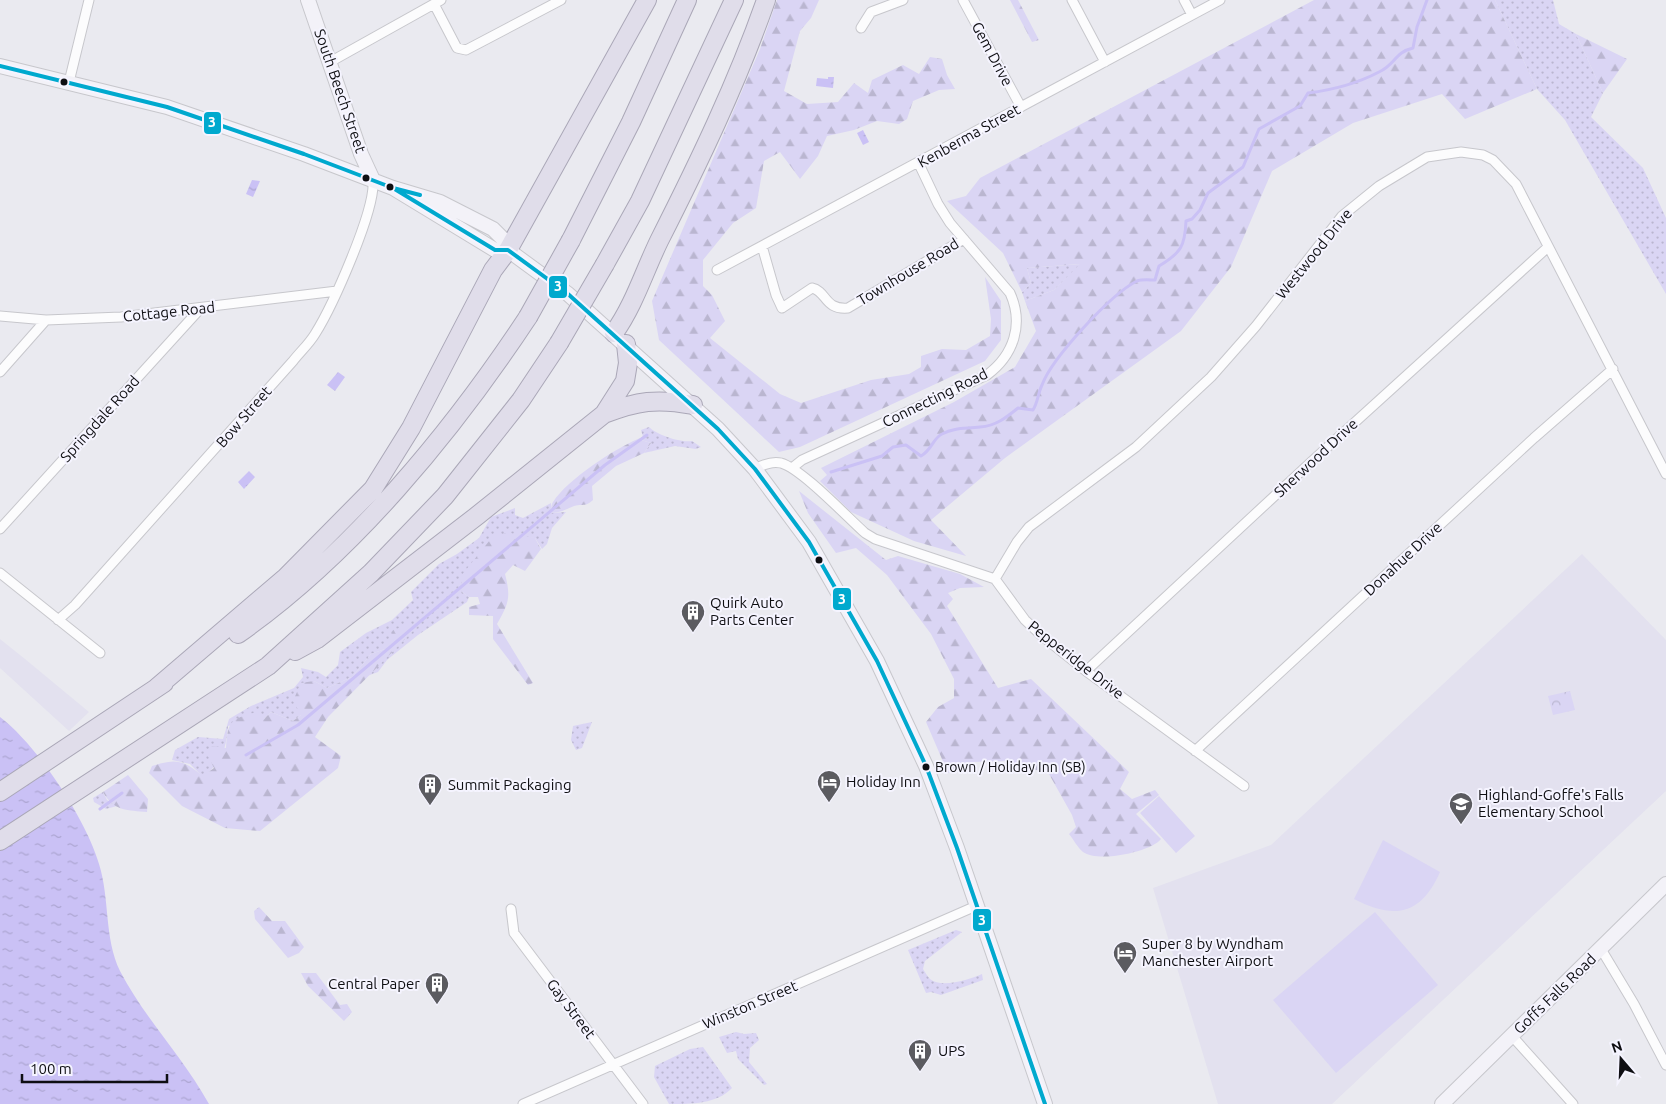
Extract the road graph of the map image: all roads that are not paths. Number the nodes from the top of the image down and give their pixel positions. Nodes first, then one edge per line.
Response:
1 (89, 0) edge
2 (308, 0) edge
3 (561, 0) edge
4 (646, 0) edge
5 (688, 0) edge
6 (734, 0) edge
7 (766, 0) edge
8 (903, 0) edge
9 (963, 0) edge
10 (1072, 0) edge
11 (1184, 0) edge
12 (1220, 0) edge
13 (437, 2) edge
14 (1192, 15) junction
15 (861, 28) dead end
16 (330, 62) junction
17 (1105, 62) junction
18 (0, 66) edge
19 (69, 82) junction
20 (1021, 107) junction
21 (919, 164) junction
22 (374, 180) junction
23 (964, 239) junction
24 (762, 246) junction
25 (1548, 247) junction
26 (508, 250) junction
27 (718, 270) dead end
28 (337, 292) junction
29 (200, 308) junction
30 (0, 316) edge
31 (46, 320) junction
32 (620, 339) junction
33 (1613, 369) junction
34 (0, 372) edge
35 (693, 406) junction
36 (604, 414) junction
37 (792, 468) junction
38 (755, 469) junction
39 (1666, 474) edge
40 (0, 529) edge
41 (0, 573) edge
42 (995, 579) junction
43 (58, 620) junction
44 (100, 653) dead end
45 (268, 666) junction
46 (1086, 671) junction
47 (155, 689) junction
48 (1195, 751) junction
49 (1244, 786) dead end
50 (0, 792) edge
51 (0, 841) edge
52 (1666, 884) edge
53 (976, 906) junction
54 (510, 909) dead end
55 (1601, 949) junction
56 (1512, 1036) junction
57 (613, 1065) junction
58 (1666, 1065) edge
59 (523, 1104) edge
60 (643, 1104) edge
61 (1045, 1104) edge
62 (1442, 1104) edge
63 (1573, 1104) edge

1 - 19 street
2 - 16 main road, South Beech Street
3 - 13 street
4 - 26 highway
5 - 47 highway, bridge
6 - 45 highway, bridge
7 - 32 highway
8 - 15 street
9 - 20 street, Gem Drive
10 - 17 street
11 - 14 street
12 - 14 street, Kenberma Street
13 - 16 street
14 - 17 street, Kenberma Street
16 - 22 main road, South Beech Street
17 - 20 street, Kenberma Street
18 - 19 main road
19 - 22 main road
20 - 21 street, Kenberma Street
21 - 23 street, Connecting Road
21 - 24 street, Kenberma Street
22 - 26 main road
22 - 28 street, Bow Street
23 - 24 street, Townhouse Road
23 - 37 street, Connecting Road
24 - 27 street, Kenberma Street
25 - 33 street, Westwood Drive
25 - 42 street, Westwood Drive
25 - 46 street, Sherwood Drive
26 - 32 main road
26 - 47 highway
28 - 29 street, Cottage Road
28 - 43 street, Bow Street
29 - 31 street, Cottage Road
29 - 40 street, Springdale Road
30 - 31 street, Cottage Road
31 - 34 street
32 - 35 main road
32 - 36 highway
33 - 39 street, Westwood Drive
33 - 48 street, Donahue Drive
35 - 36 highway
35 - 38 main road
36 - 45 highway
37 - 38 street
37 - 42 street
38 - 53 main road
41 - 43 street
42 - 46 street, Pepperidge Drive
43 - 44 street
45 - 51 highway
46 - 48 street, Pepperidge Drive
47 - 50 highway
48 - 49 street, Pepperidge Drive
52 - 55 main road, Goffs Falls Road
53 - 57 street, Winston Street
53 - 61 main road
54 - 57 street, Gay Street
55 - 56 main road, Goffs Falls Road
55 - 58 street
56 - 62 main road, Goffs Falls Road
56 - 63 street
57 - 59 street, Winston Street
57 - 60 street, Gay Street

